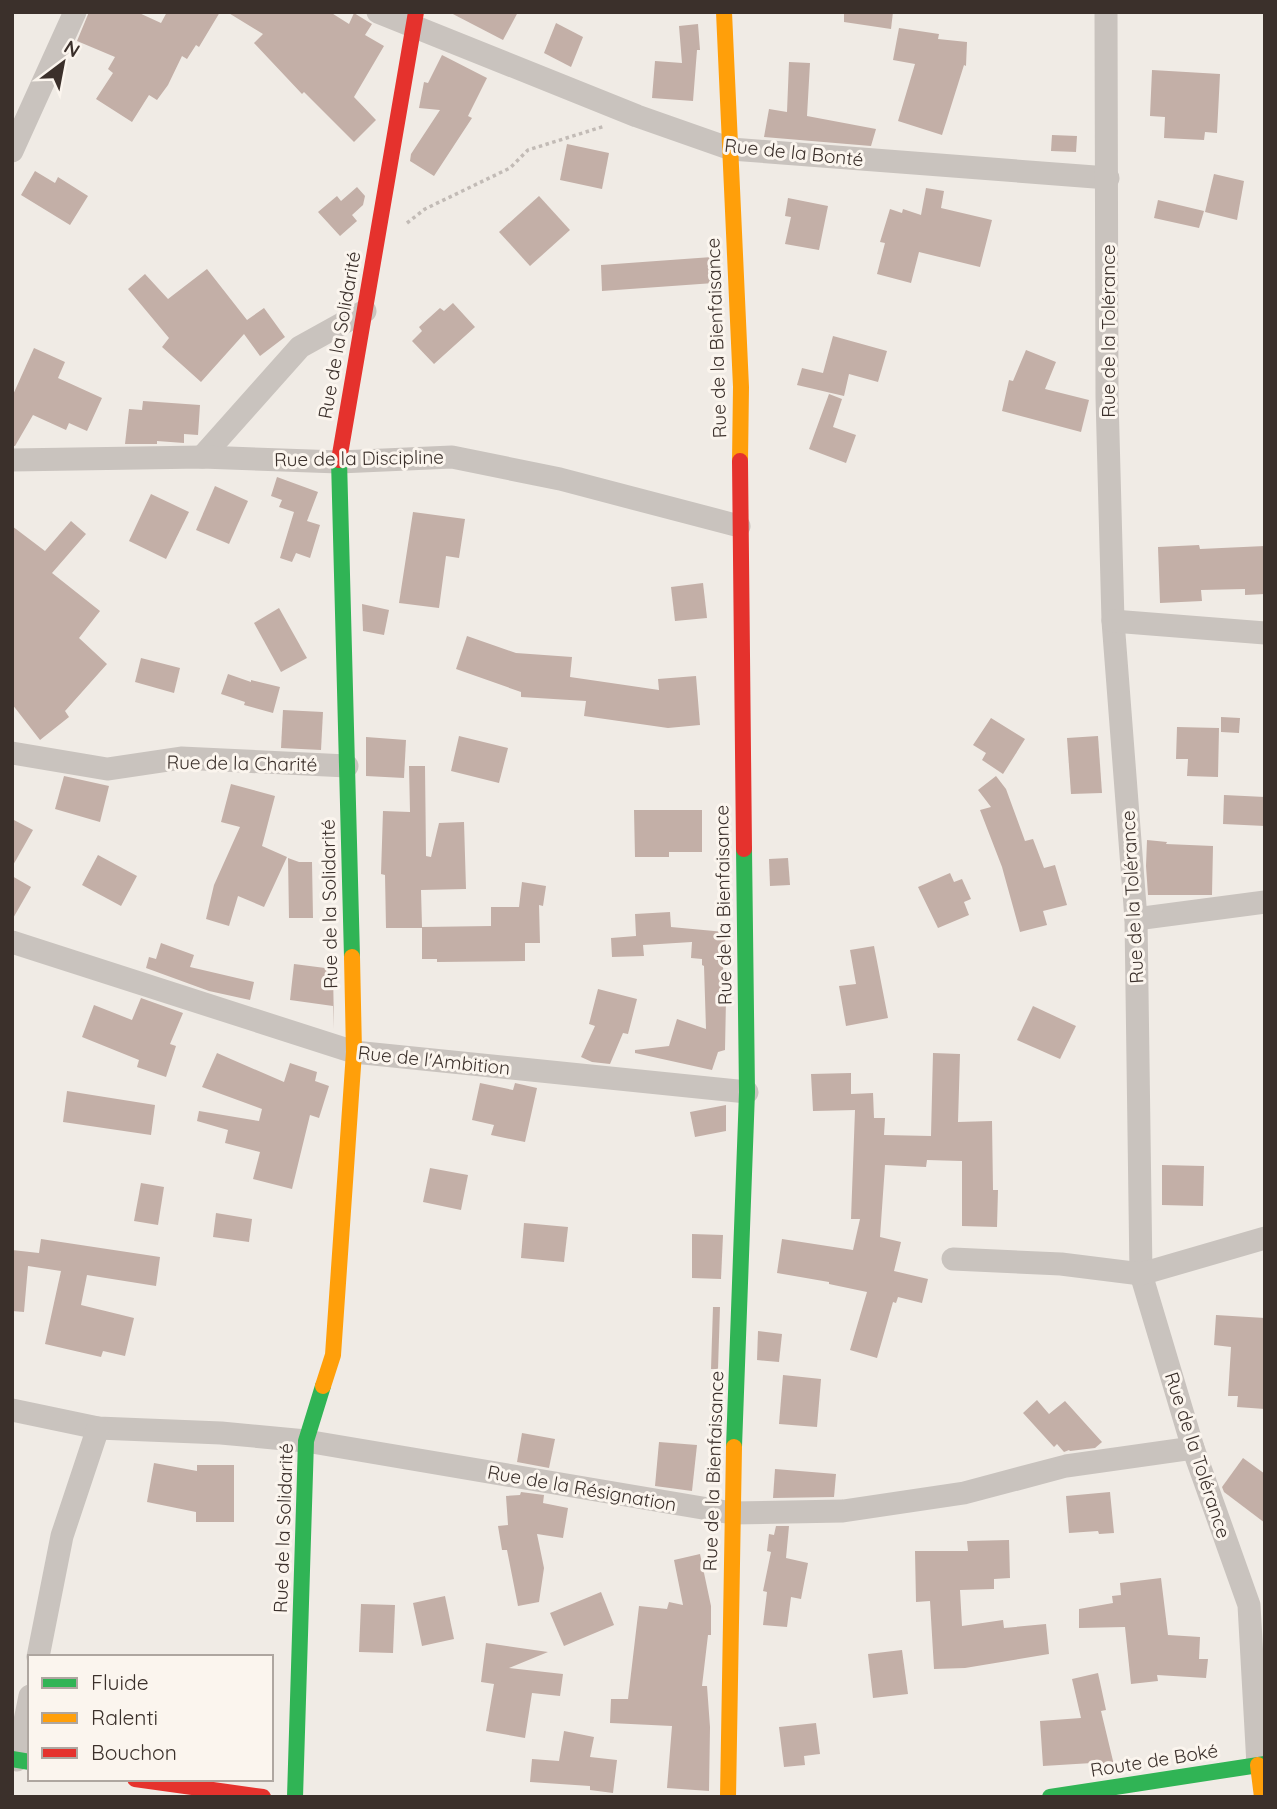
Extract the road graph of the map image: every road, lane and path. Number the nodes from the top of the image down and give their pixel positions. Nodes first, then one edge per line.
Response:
1 (75, 12) edge
2 (378, 12) edge
3 (724, 12) edge
4 (1106, 12) edge
5 (414, 19) edge
6 (637, 116) junction
7 (731, 149) junction
8 (12, 151) edge
9 (1108, 178) junction
10 (376, 244) junction
11 (365, 311) junction
12 (202, 457) junction
13 (12, 460) edge
14 (339, 462) junction
15 (739, 526) junction
16 (1113, 621) junction
17 (1265, 634) edge
18 (12, 753) edge
19 (347, 766) junction
20 (1265, 902) edge
21 (1136, 919) junction
22 (12, 942) edge
23 (354, 1052) junction
24 (747, 1092) junction
25 (1265, 1238) edge
26 (953, 1259) dead end
27 (1141, 1274) junction
28 (12, 1410) edge
29 (97, 1428) junction
30 (306, 1441) junction
31 (1193, 1448) junction
32 (732, 1513) junction
33 (38, 1655) edge
34 (28, 1709) edge
35 (20, 1760) edge
36 (1261, 1765) edge
37 (149, 1781) edge
38 (263, 1797) edge
39 (295, 1797) edge
40 (728, 1797) edge
41 (1050, 1797) edge
42 (1262, 1797) edge

1 - 8 street
2 - 5 street, Rue de la Bonté
3 - 7 street, Rue de la Bienfaisance
4 - 9 street, Rue de la Tolérance
5 - 6 street, Rue de la Bonté
5 - 10 street, Rue de la Solidarité
6 - 7 street, Rue de la Bonté
6 - 10 path
7 - 9 street, Rue de la Bonté
7 - 15 street, Rue de la Bienfaisance
9 - 16 street, Rue de la Tolérance
10 - 11 street, Rue de la Solidarité
11 - 12 street
11 - 14 street, Rue de la Solidarité
12 - 13 street, Rue de la Discipline
12 - 14 street, Rue de la Discipline
14 - 15 street, Rue de la Discipline
14 - 19 street, Rue de la Solidarité
15 - 24 street, Rue de la Bienfaisance
16 - 17 street
16 - 21 street, Rue de la Tolérance
18 - 19 street, Rue de la Charité
19 - 23 street, Rue de la Solidarité
20 - 21 street
21 - 27 street, Rue de la Tolérance
22 - 23 street, Rue de l'Ambition
23 - 24 street, Rue de l'Ambition
23 - 30 street, Rue de la Solidarité
24 - 32 street, Rue de la Bienfaisance
25 - 27 street
26 - 27 street
27 - 31 street, Rue de la Tolérance
28 - 29 street, Rue de la Résignation
29 - 30 street, Rue de la Résignation
29 - 33 street
30 - 32 street, Rue de la Résignation
30 - 39 street, Rue de la Solidarité
31 - 32 street, Rue de la Résignation
31 - 36 street, Rue de la Tolérance
32 - 40 street, Rue de la Bienfaisance
34 - 35 street
36 - 41 street, Route de Boké
36 - 42 street
37 - 38 street

